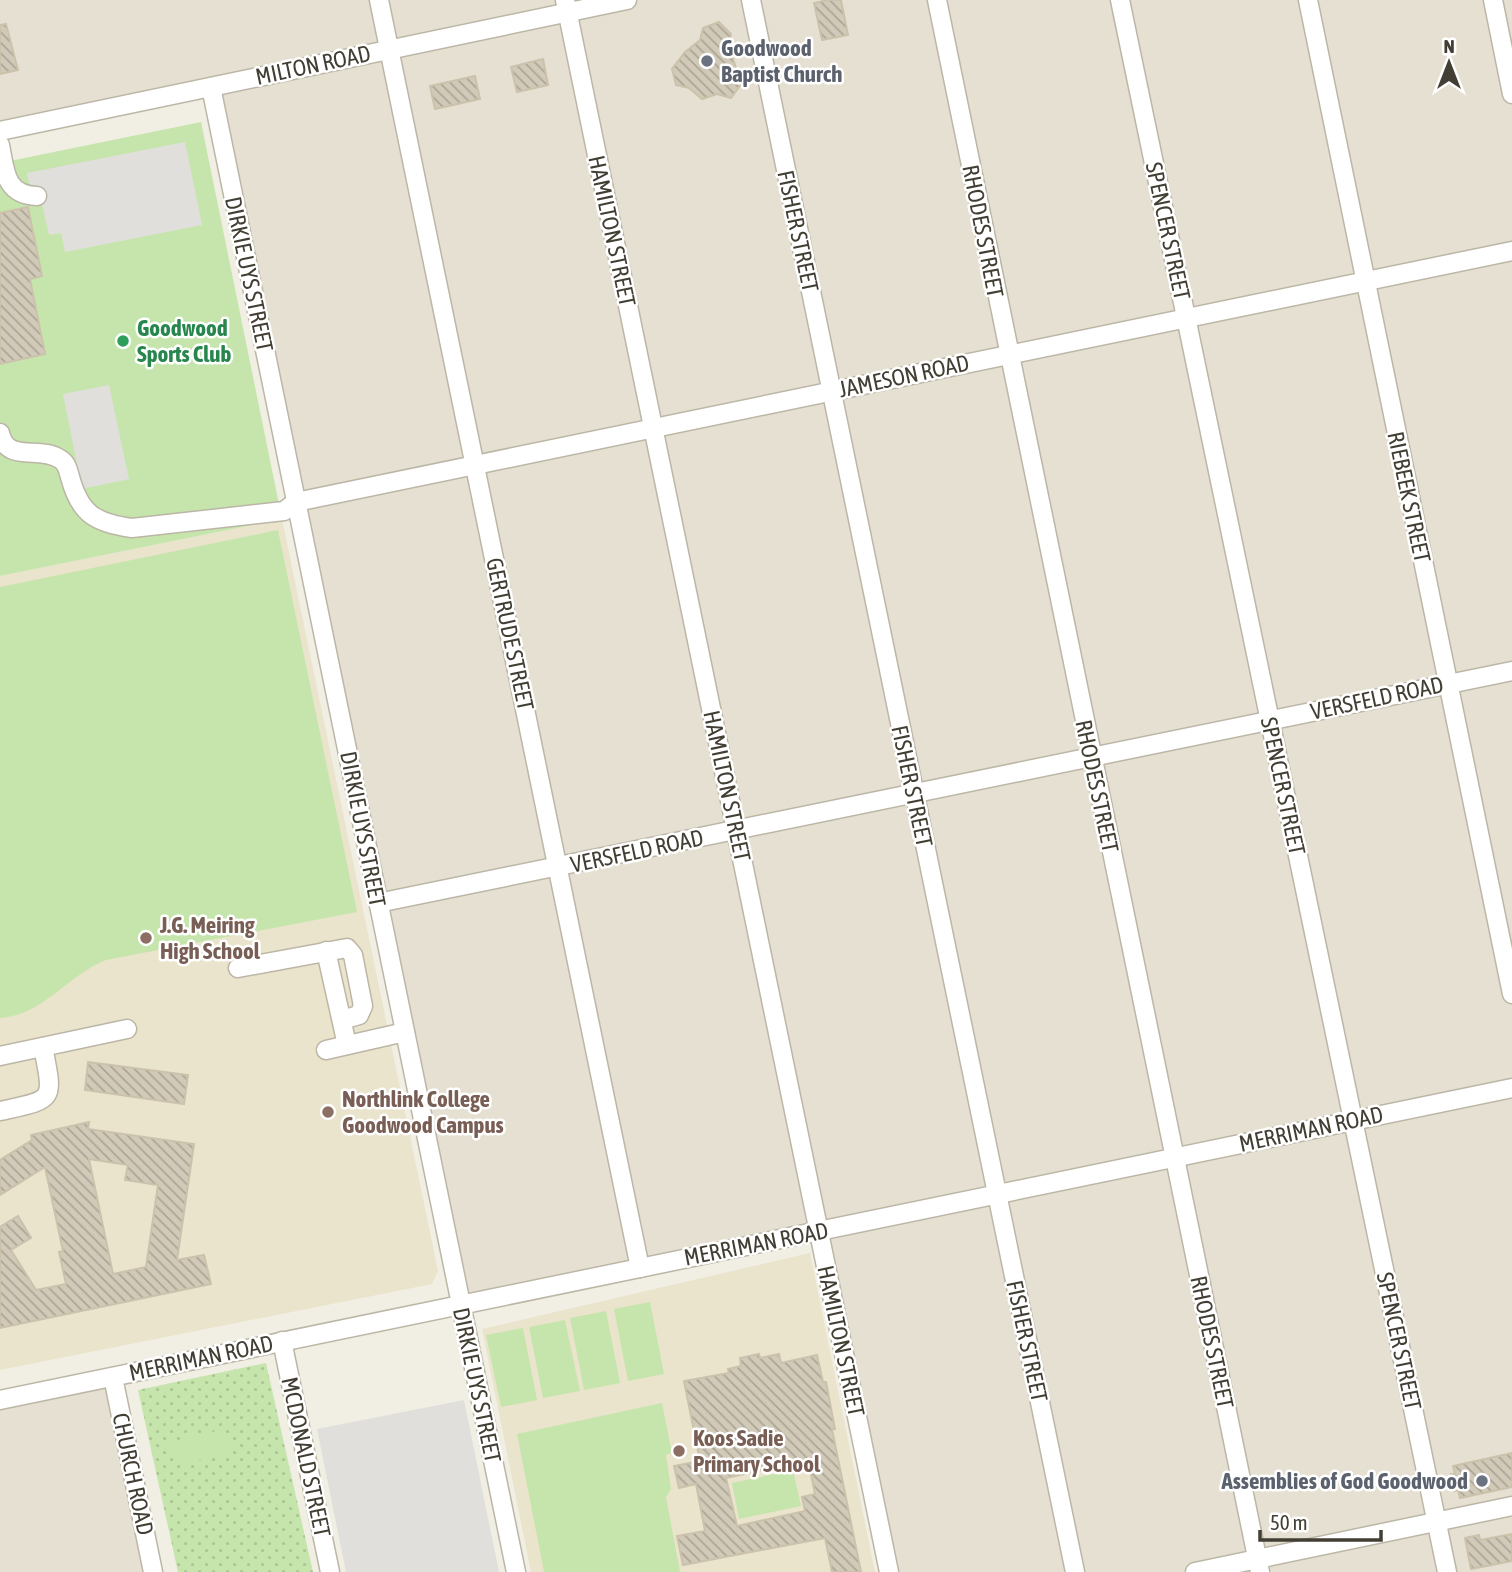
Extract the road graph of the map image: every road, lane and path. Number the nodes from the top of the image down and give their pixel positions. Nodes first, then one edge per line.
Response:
1 (379, 0) edge
2 (627, 0) edge
3 (751, 0) edge
4 (937, 0) edge
5 (1121, 0) edge
6 (1308, 0) edge
7 (1493, 0) edge
8 (566, 6) edge
9 (390, 50) junction
10 (211, 87) junction
11 (1512, 94) edge
12 (0, 131) edge
13 (0, 145) edge
14 (3, 184) edge
15 (37, 196) dead end
16 (1512, 251) edge
17 (1365, 282) junction
18 (1186, 319) junction
19 (1007, 354) junction
20 (831, 392) junction
21 (652, 429) junction
22 (0, 433) edge
23 (476, 464) junction
24 (296, 502) junction
25 (1512, 671) edge
26 (1448, 684) junction
27 (1269, 721) junction
28 (1091, 757) junction
29 (914, 795) junction
30 (736, 830) junction
31 (558, 868) junction
32 (378, 903) junction
33 (326, 951) junction
34 (238, 968) dead end
35 (1512, 994) edge
36 (342, 1020) junction
37 (127, 1029) dead end
38 (405, 1032) junction
39 (347, 1045) junction
40 (43, 1047) junction
41 (326, 1050) dead end
42 (0, 1056) edge
43 (1512, 1088) edge
44 (0, 1111) edge
45 (1353, 1120) junction
46 (1173, 1159) junction
47 (996, 1194) junction
48 (818, 1231) junction
49 (640, 1268) junction
50 (461, 1306) junction
51 (282, 1341) junction
52 (113, 1377) junction
53 (0, 1401) edge
54 (1512, 1506) edge
55 (1437, 1522) junction
56 (1258, 1566) edge
57 (153, 1572) edge
58 (330, 1572) edge
59 (516, 1572) edge
60 (889, 1572) edge
61 (1076, 1572) edge
62 (1195, 1572) edge
63 (1447, 1572) edge

1 - 9 street, GERTRUDE STREET
2 - 8 street, MILTON ROAD
3 - 20 street, FISHER STREET
4 - 19 street, RHODES STREET
5 - 18 street, SPENCER STREET
6 - 17 street, RIEBEEK STREET
7 - 11 street
8 - 9 street, MILTON ROAD
8 - 21 street, HAMILTON STREET
9 - 10 street, MILTON ROAD
9 - 23 street, GERTRUDE STREET
10 - 12 street, MILTON ROAD
10 - 24 street, DIRKIE UYS STREET
13 - 14 street
14 - 15 street
16 - 17 street, JAMESON ROAD
17 - 18 street, JAMESON ROAD
17 - 26 street, RIEBEEK STREET
18 - 19 street, JAMESON ROAD
18 - 27 street, SPENCER STREET
19 - 20 street, JAMESON ROAD
19 - 28 street, RHODES STREET
20 - 21 street, JAMESON ROAD
20 - 29 street, FISHER STREET
21 - 23 street, JAMESON ROAD
21 - 30 street, HAMILTON STREET
22 - 24 street, JAMESON ROAD
23 - 24 street, JAMESON ROAD
23 - 31 street, GERTRUDE STREET
24 - 32 street, DIRKIE UYS STREET
25 - 26 street, VERSFELD ROAD
26 - 27 street, VERSFELD ROAD
26 - 35 street, RIEBEEK STREET
27 - 28 street, VERSFELD ROAD
27 - 45 street, SPENCER STREET
28 - 29 street, VERSFELD ROAD
28 - 46 street, RHODES STREET
29 - 30 street, VERSFELD ROAD
29 - 47 street, FISHER STREET
30 - 31 street, VERSFELD ROAD
30 - 48 street, HAMILTON STREET
31 - 32 street, VERSFELD ROAD
31 - 49 street, GERTRUDE STREET
32 - 38 street, DIRKIE UYS STREET
33 - 34 street
33 - 36 street
33 - 36 street
36 - 39 street
37 - 40 street
38 - 39 street
38 - 50 street, DIRKIE UYS STREET
39 - 41 street
40 - 42 street
40 - 44 street
43 - 45 street, MERRIMAN ROAD
45 - 46 street, MERRIMAN ROAD
45 - 55 street, SPENCER STREET
46 - 47 street, MERRIMAN ROAD
46 - 56 street, RHODES STREET
47 - 48 street, MERRIMAN ROAD
47 - 61 street, FISHER STREET
48 - 49 street, MERRIMAN ROAD
48 - 60 street, HAMILTON STREET
49 - 50 street, MERRIMAN ROAD
50 - 51 street, MERRIMAN ROAD
50 - 59 street, DIRKIE UYS STREET
51 - 52 street, MERRIMAN ROAD
51 - 58 street, MCDONALD STREET
52 - 53 street, MERRIMAN ROAD
52 - 57 street, CHURCH ROAD
54 - 55 street
55 - 56 street
55 - 63 street, SPENCER STREET
56 - 62 street

